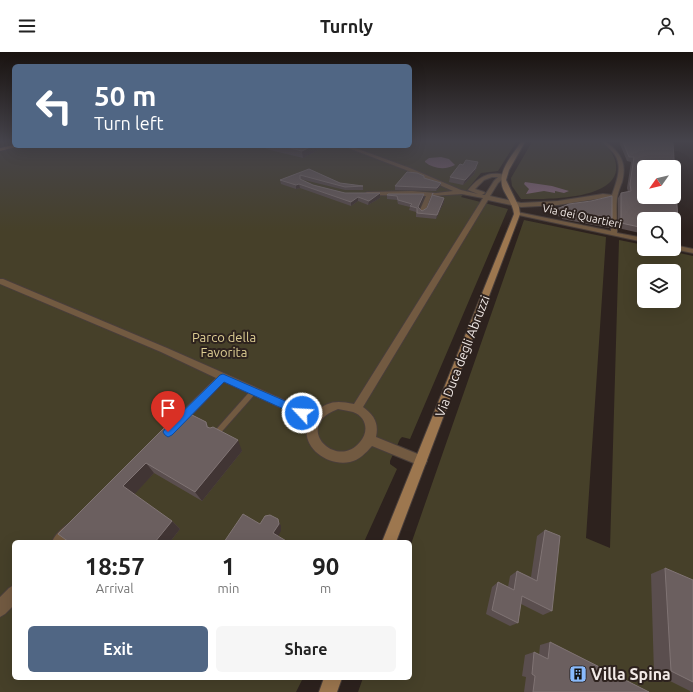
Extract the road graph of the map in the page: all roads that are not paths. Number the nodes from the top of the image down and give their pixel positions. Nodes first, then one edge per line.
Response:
1 (412, 172) edge
2 (505, 172) edge
3 (622, 172) edge
4 (503, 176) junction
5 (472, 190) junction
6 (462, 192) junction
7 (360, 194) edge
8 (429, 195) junction
9 (487, 196) junction
10 (614, 197) junction
11 (514, 206) junction
12 (422, 212) edge
13 (614, 234) junction
14 (637, 239) edge
15 (681, 248) edge
16 (693, 251) edge
17 (0, 281) edge
18 (223, 377) junction
19 (254, 391) junction
20 (357, 408) junction
21 (315, 419) junction
22 (168, 432) edge
23 (215, 435) edge
24 (370, 440) junction
25 (421, 461) junction
26 (81, 520) edge
27 (61, 540) edge
28 (390, 540) edge
29 (12, 595) edge
30 (0, 609) edge
31 (333, 680) edge
32 (328, 692) edge

1 - 6 street
2 - 4 street
3 - 10 street
4 - 5 street
4 - 9 street
4 - 11 street
5 - 6 street
5 - 9 street
6 - 8 street
6 - 9 street
7 - 8 street
8 - 12 street
9 - 11 street
9 - 20 street
10 - 11 street
10 - 13 street
11 - 13 street, Via dei Quartieri
11 - 25 street, Via Duca degli Abruzzi
13 - 14 street, Via dei Quartieri
15 - 16 street
17 - 18 street
18 - 19 street
18 - 22 street
19 - 21 street
19 - 23 lane
20 - 21 street
20 - 24 street
21 - 24 street
24 - 25 street
25 - 28 street, Via Duca degli Abruzzi
26 - 27 street
29 - 30 street
31 - 32 street

